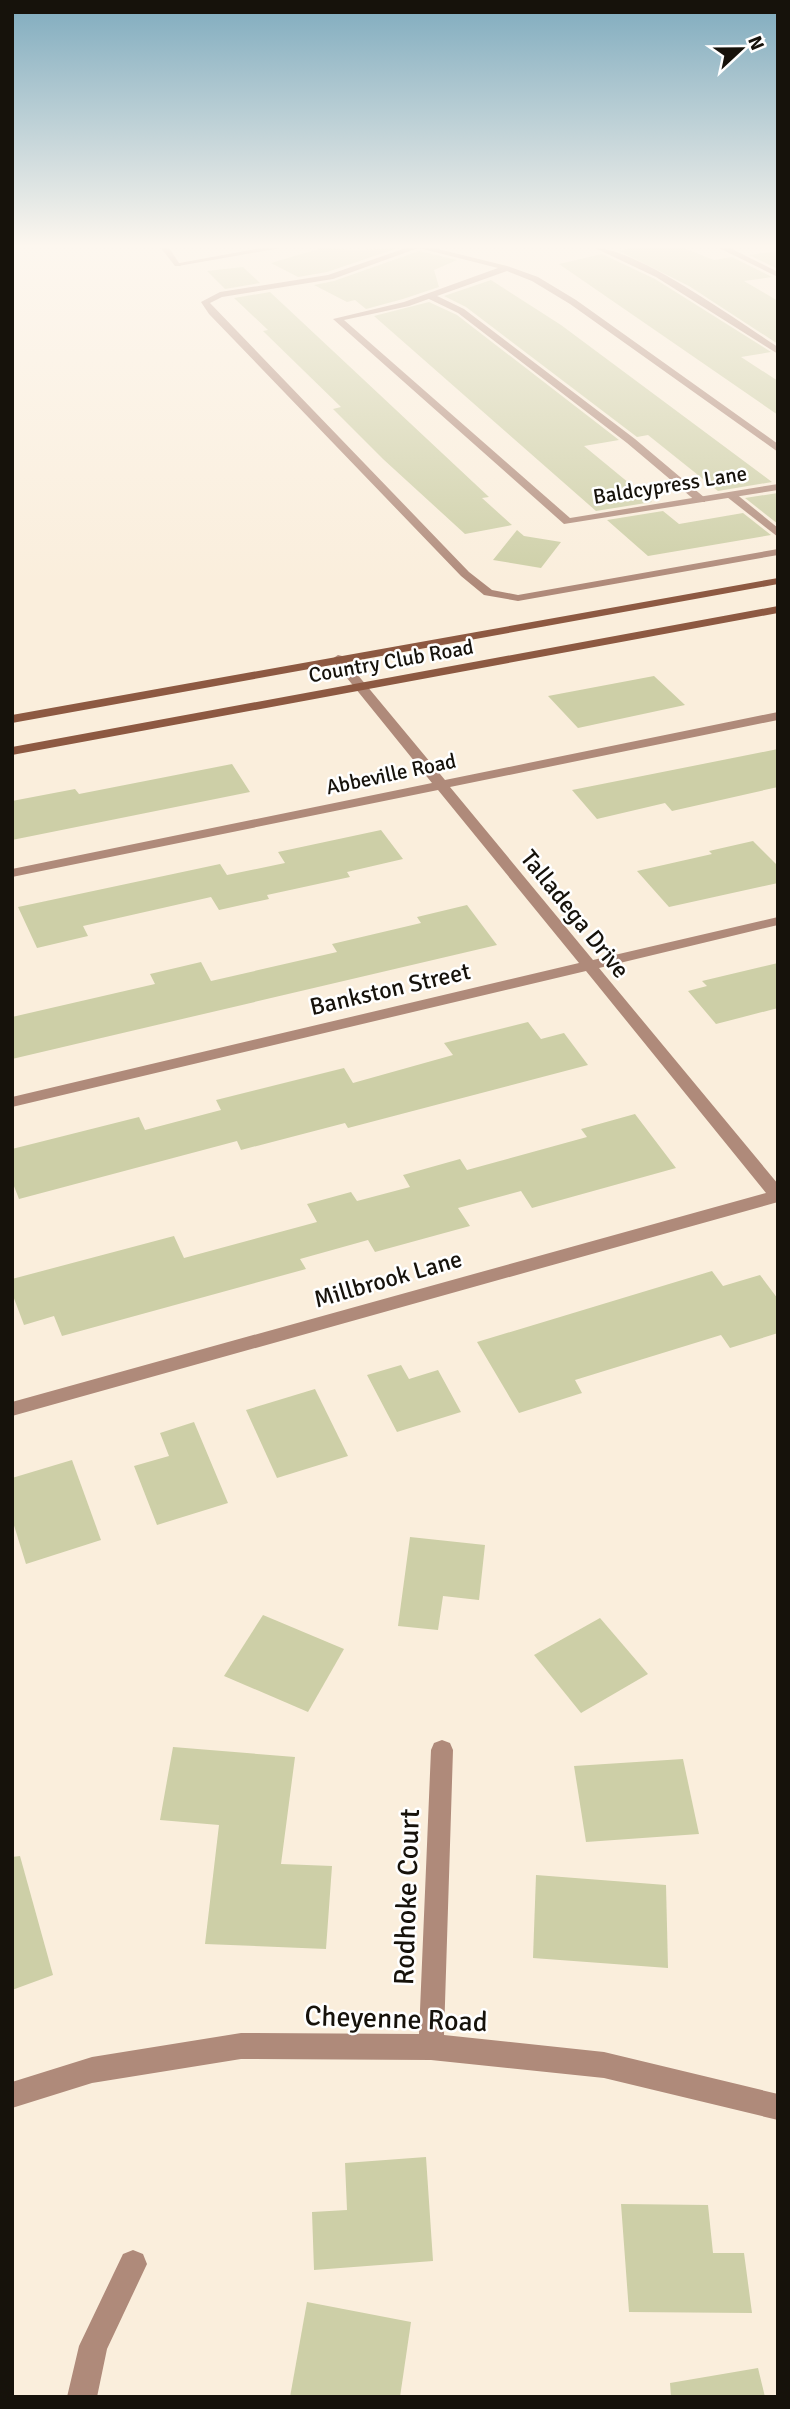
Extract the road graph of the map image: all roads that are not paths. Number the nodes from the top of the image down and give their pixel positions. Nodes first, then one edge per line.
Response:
1 (258, 360) edge
2 (384, 360) edge
3 (526, 360) edge
4 (654, 360) edge
5 (778, 449) edge
6 (778, 487) edge
7 (731, 495) junction
8 (701, 500) junction
9 (778, 534) edge
10 (778, 552) edge
11 (778, 581) edge
12 (778, 609) edge
13 (338, 659) junction
14 (361, 686) junction
15 (778, 716) edge
16 (12, 719) edge
17 (12, 751) edge
18 (441, 785) junction
19 (12, 873) edge
20 (778, 921) edge
21 (587, 965) junction
22 (12, 1102) edge
23 (778, 1196) edge
24 (12, 1409) edge
25 (442, 1750) dead end
26 (431, 2047) junction
27 (12, 2095) edge
28 (778, 2107) edge
29 (133, 2264) dead end
30 (82, 2397) edge

1 - 10 street
2 - 8 street, Baldcypress Lane
3 - 8 street
4 - 5 street
6 - 7 street, Baldcypress Lane
7 - 8 street, Baldcypress Lane
7 - 9 street
11 - 13 main road, Country Club Road
12 - 14 main road, Country Club Road
13 - 14 street, Talladega Drive
13 - 16 main road, Country Club Road
14 - 17 main road, Country Club Road
14 - 18 street, Talladega Drive
15 - 18 street, Abbeville Road
18 - 19 street, Abbeville Road
18 - 21 street, Talladega Drive
20 - 21 street, Bankston Street
21 - 22 street, Bankston Street
21 - 23 street, Talladega Drive
23 - 24 street, Millbrook Lane
25 - 26 street, Rodhoke Court
26 - 27 street, Cheyenne Road
26 - 28 street, Cheyenne Road
29 - 30 street

